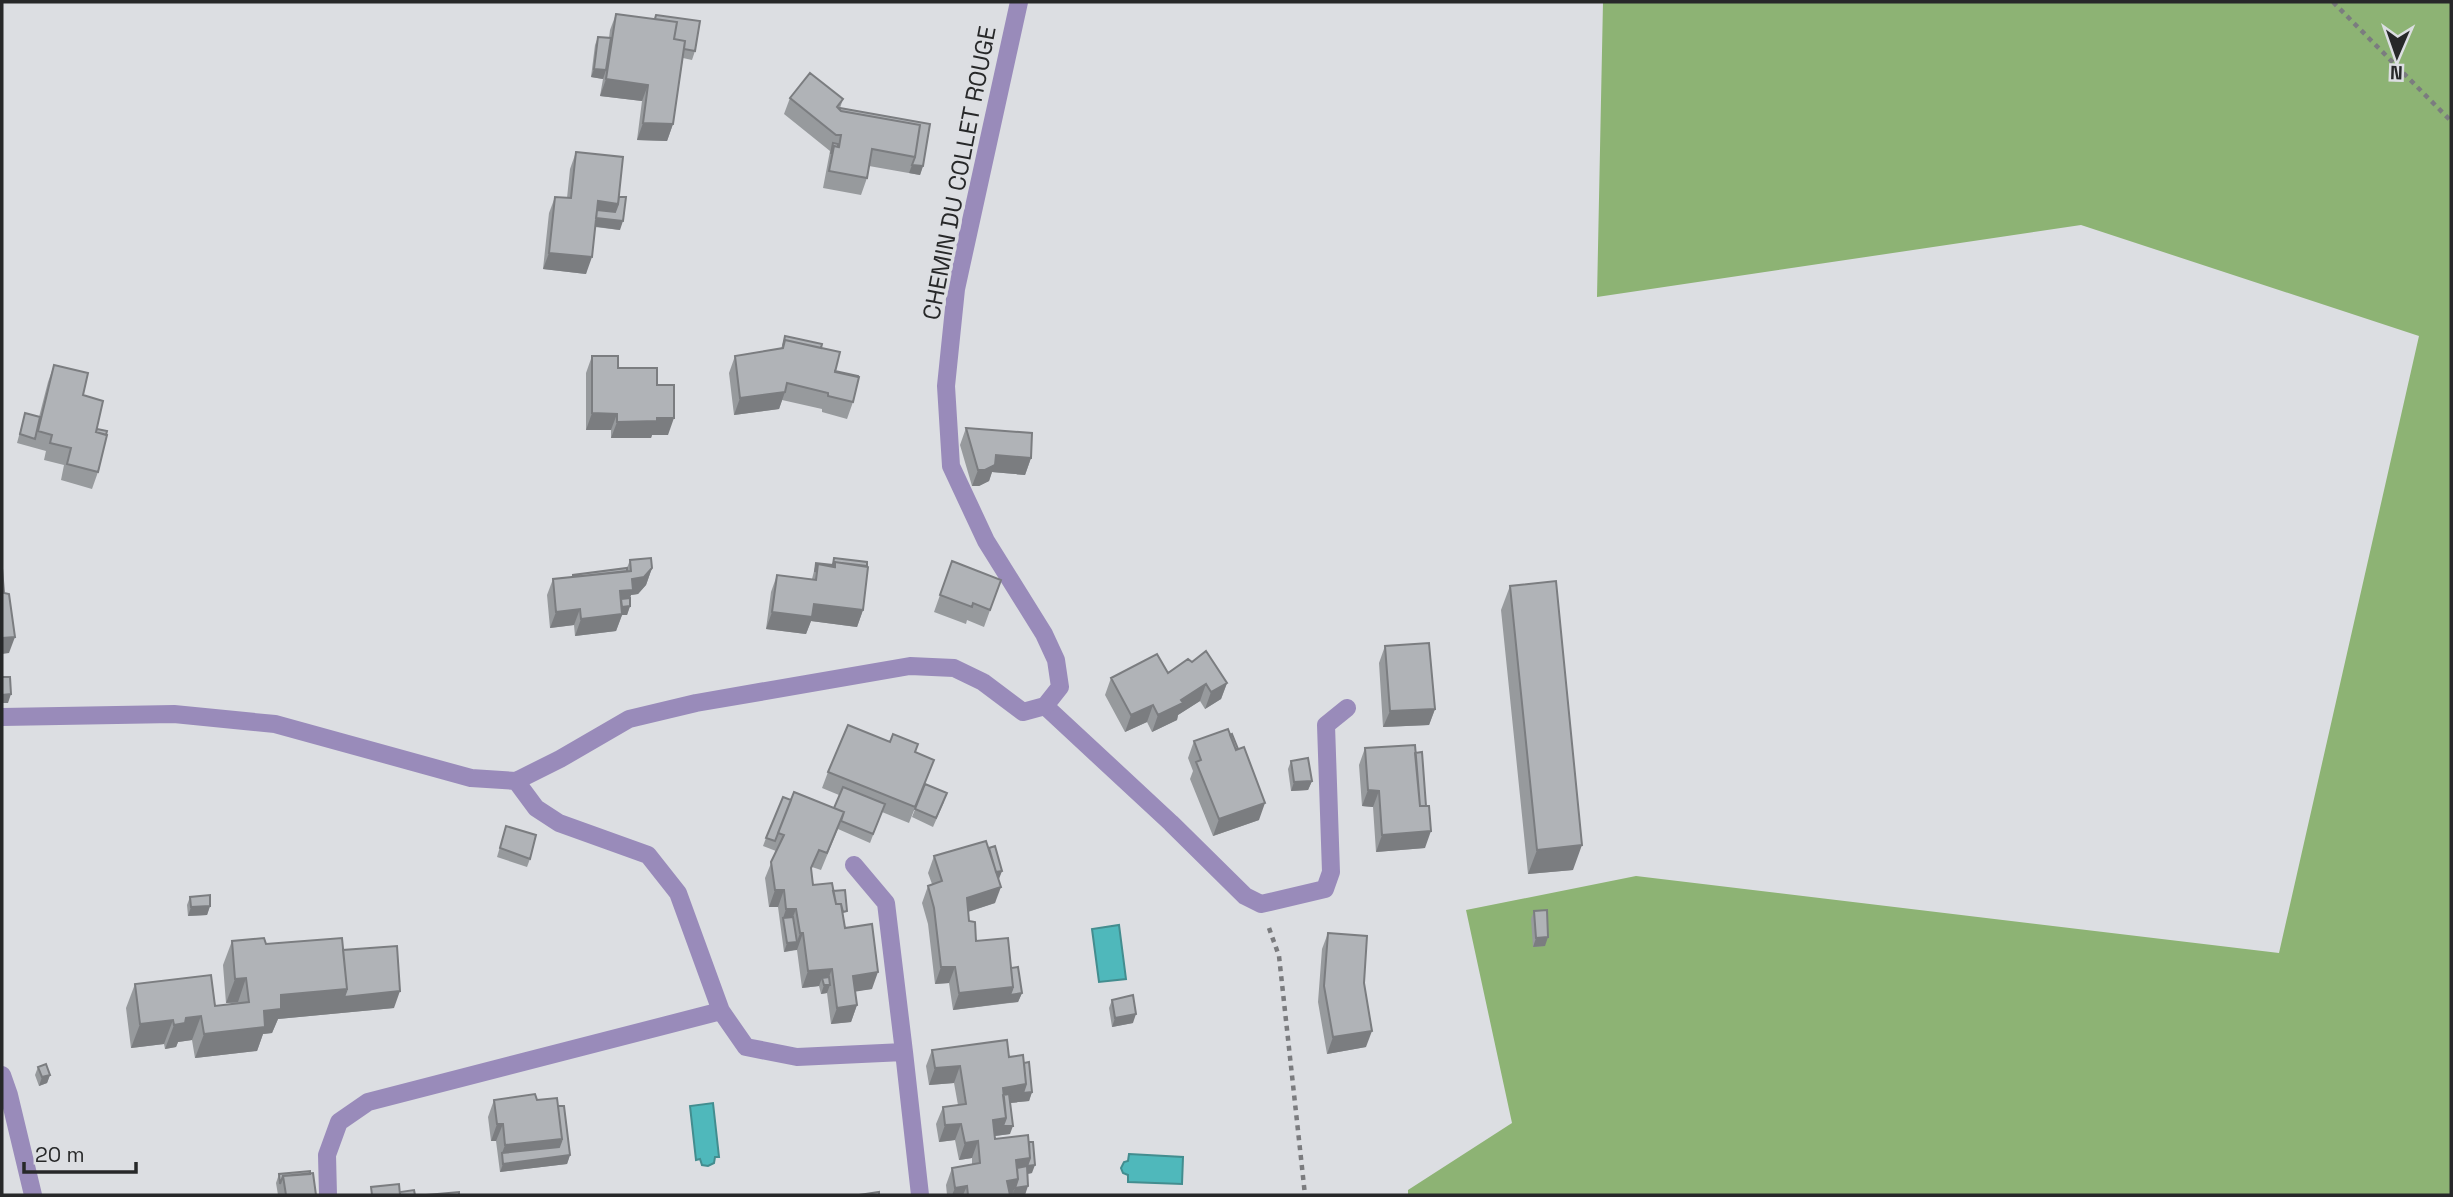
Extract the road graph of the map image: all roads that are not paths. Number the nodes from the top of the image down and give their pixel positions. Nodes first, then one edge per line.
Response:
1 (1019, 2) edge
2 (1045, 706) junction
3 (1347, 708) dead end
4 (2, 717) edge
5 (516, 781) junction
6 (854, 866) dead end
7 (721, 1011) junction
8 (904, 1052) junction
9 (2, 1075) edge
10 (33, 1195) edge
11 (328, 1195) edge
12 (920, 1195) edge

1 - 2 street, CHEMIN DU COLLET ROUGE
2 - 3 street
2 - 5 street
4 - 5 street
5 - 7 street
6 - 8 street
7 - 8 street
7 - 11 street
8 - 12 street
9 - 10 street

